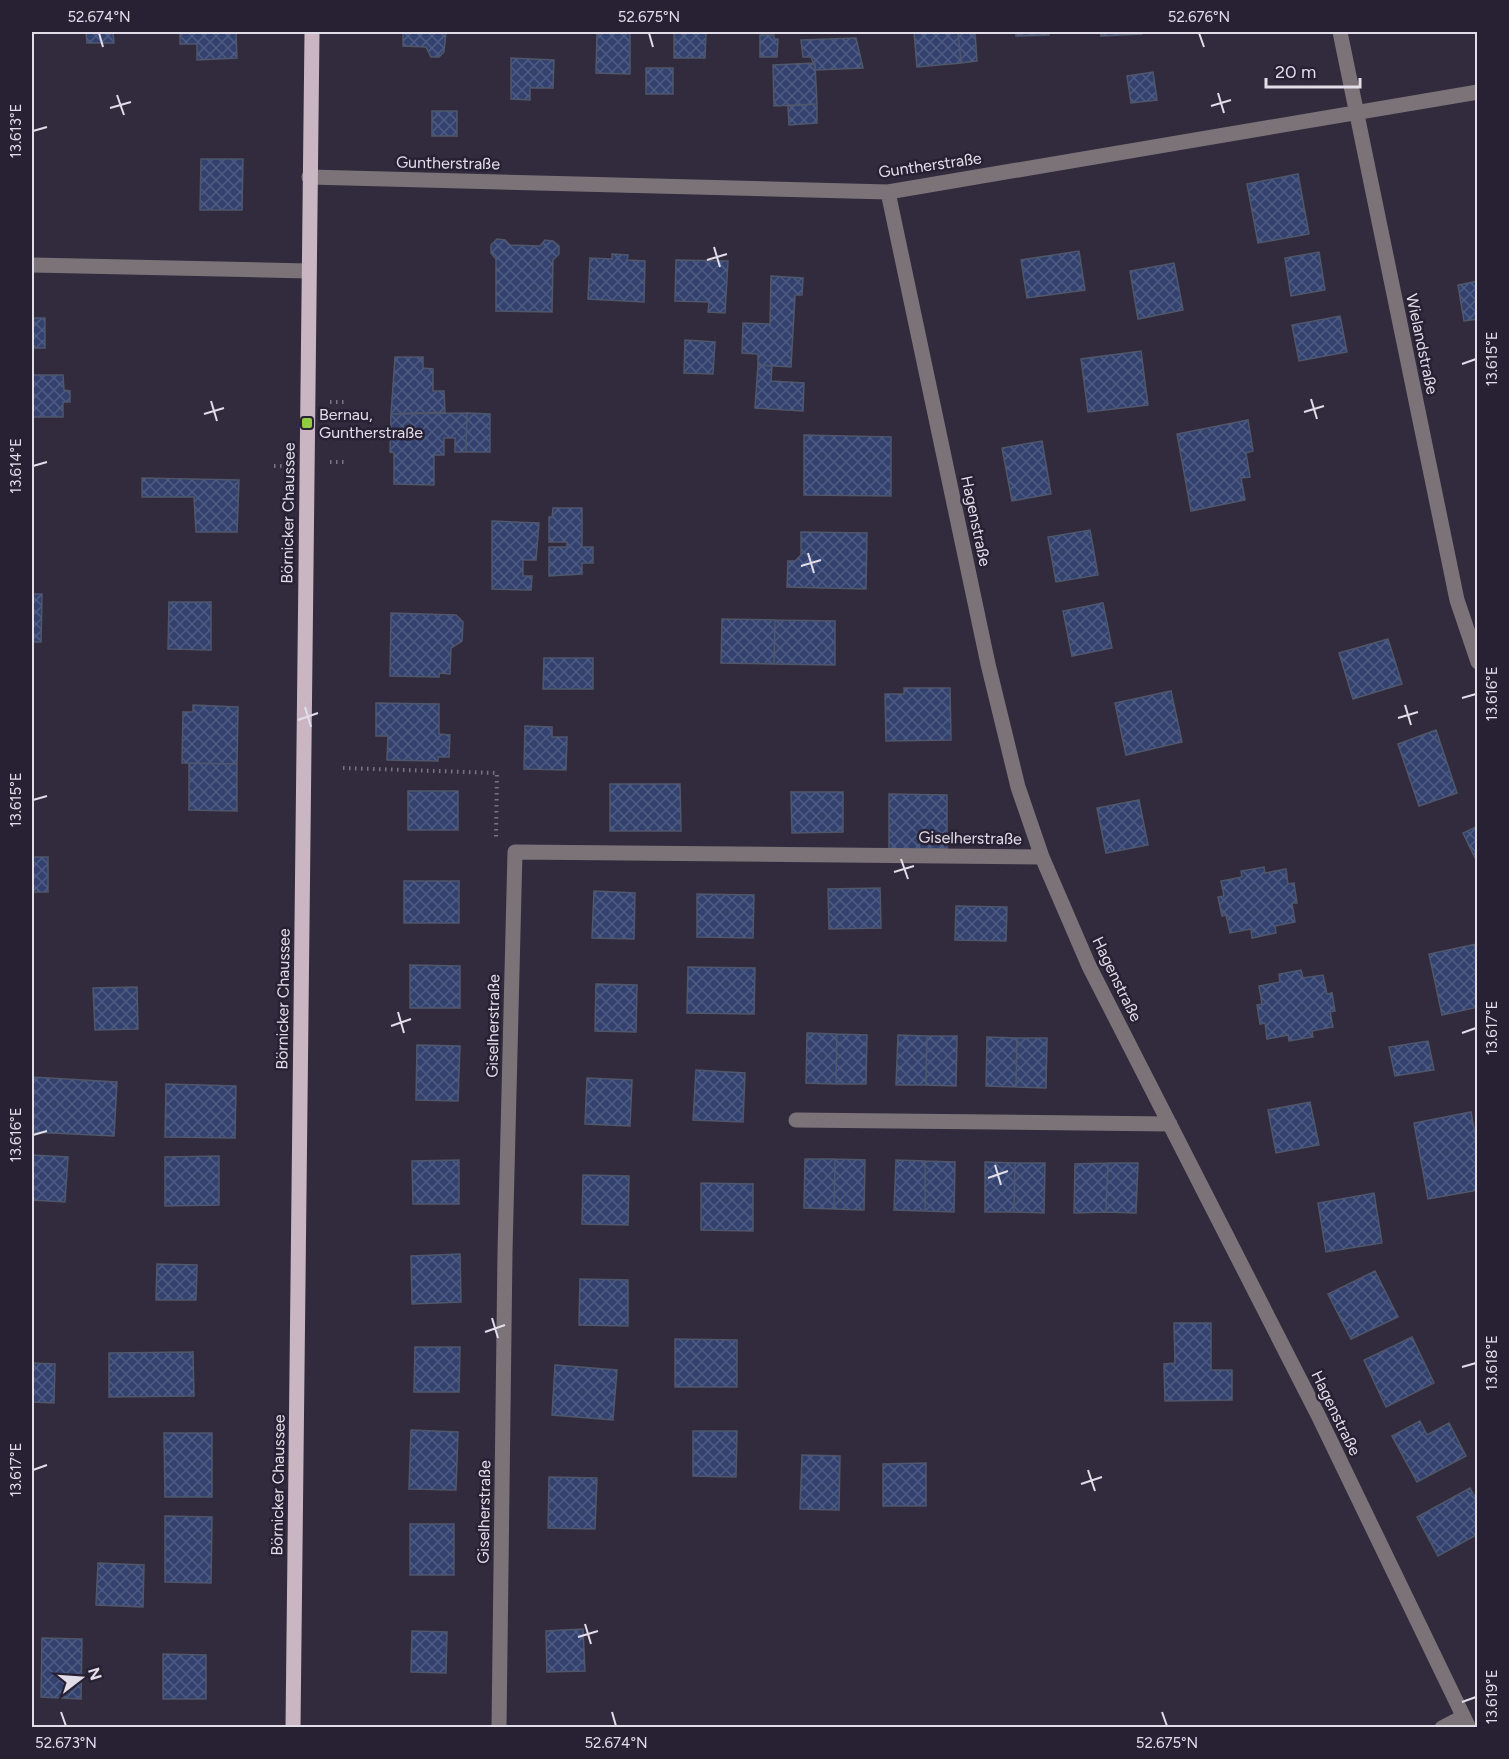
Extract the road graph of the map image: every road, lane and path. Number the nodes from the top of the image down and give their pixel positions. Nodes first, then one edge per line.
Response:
1 (312, 32) edge
2 (1340, 32) edge
3 (1478, 92) edge
4 (1355, 113) junction
5 (309, 177) junction
6 (888, 192) junction
7 (32, 264) edge
8 (309, 271) junction
9 (329, 402) dead end
10 (348, 402) dead end
11 (328, 462) dead end
12 (347, 462) dead end
13 (1478, 662) edge
14 (343, 768) dead end
15 (496, 840) dead end
16 (1042, 857) junction
17 (796, 1120) dead end
18 (1170, 1124) junction
19 (1466, 1722) edge
20 (293, 1728) edge
21 (499, 1728) edge
22 (1442, 1728) edge

1 - 5 main road, Börnicker Chaussee
2 - 4 street, Wielandstraße
3 - 4 street, Guntherstraße
4 - 6 street, Guntherstraße
4 - 13 street, Wielandstraße
5 - 6 street, Guntherstraße
5 - 8 main road, Börnicker Chaussee
6 - 16 street, Hagenstraße
7 - 8 street
8 - 20 main road, Börnicker Chaussee
9 - 10 path
11 - 12 path
14 - 15 path
16 - 18 street, Hagenstraße
16 - 21 street, Giselherstraße
17 - 18 street
18 - 19 street, Hagenstraße
19 - 22 street

